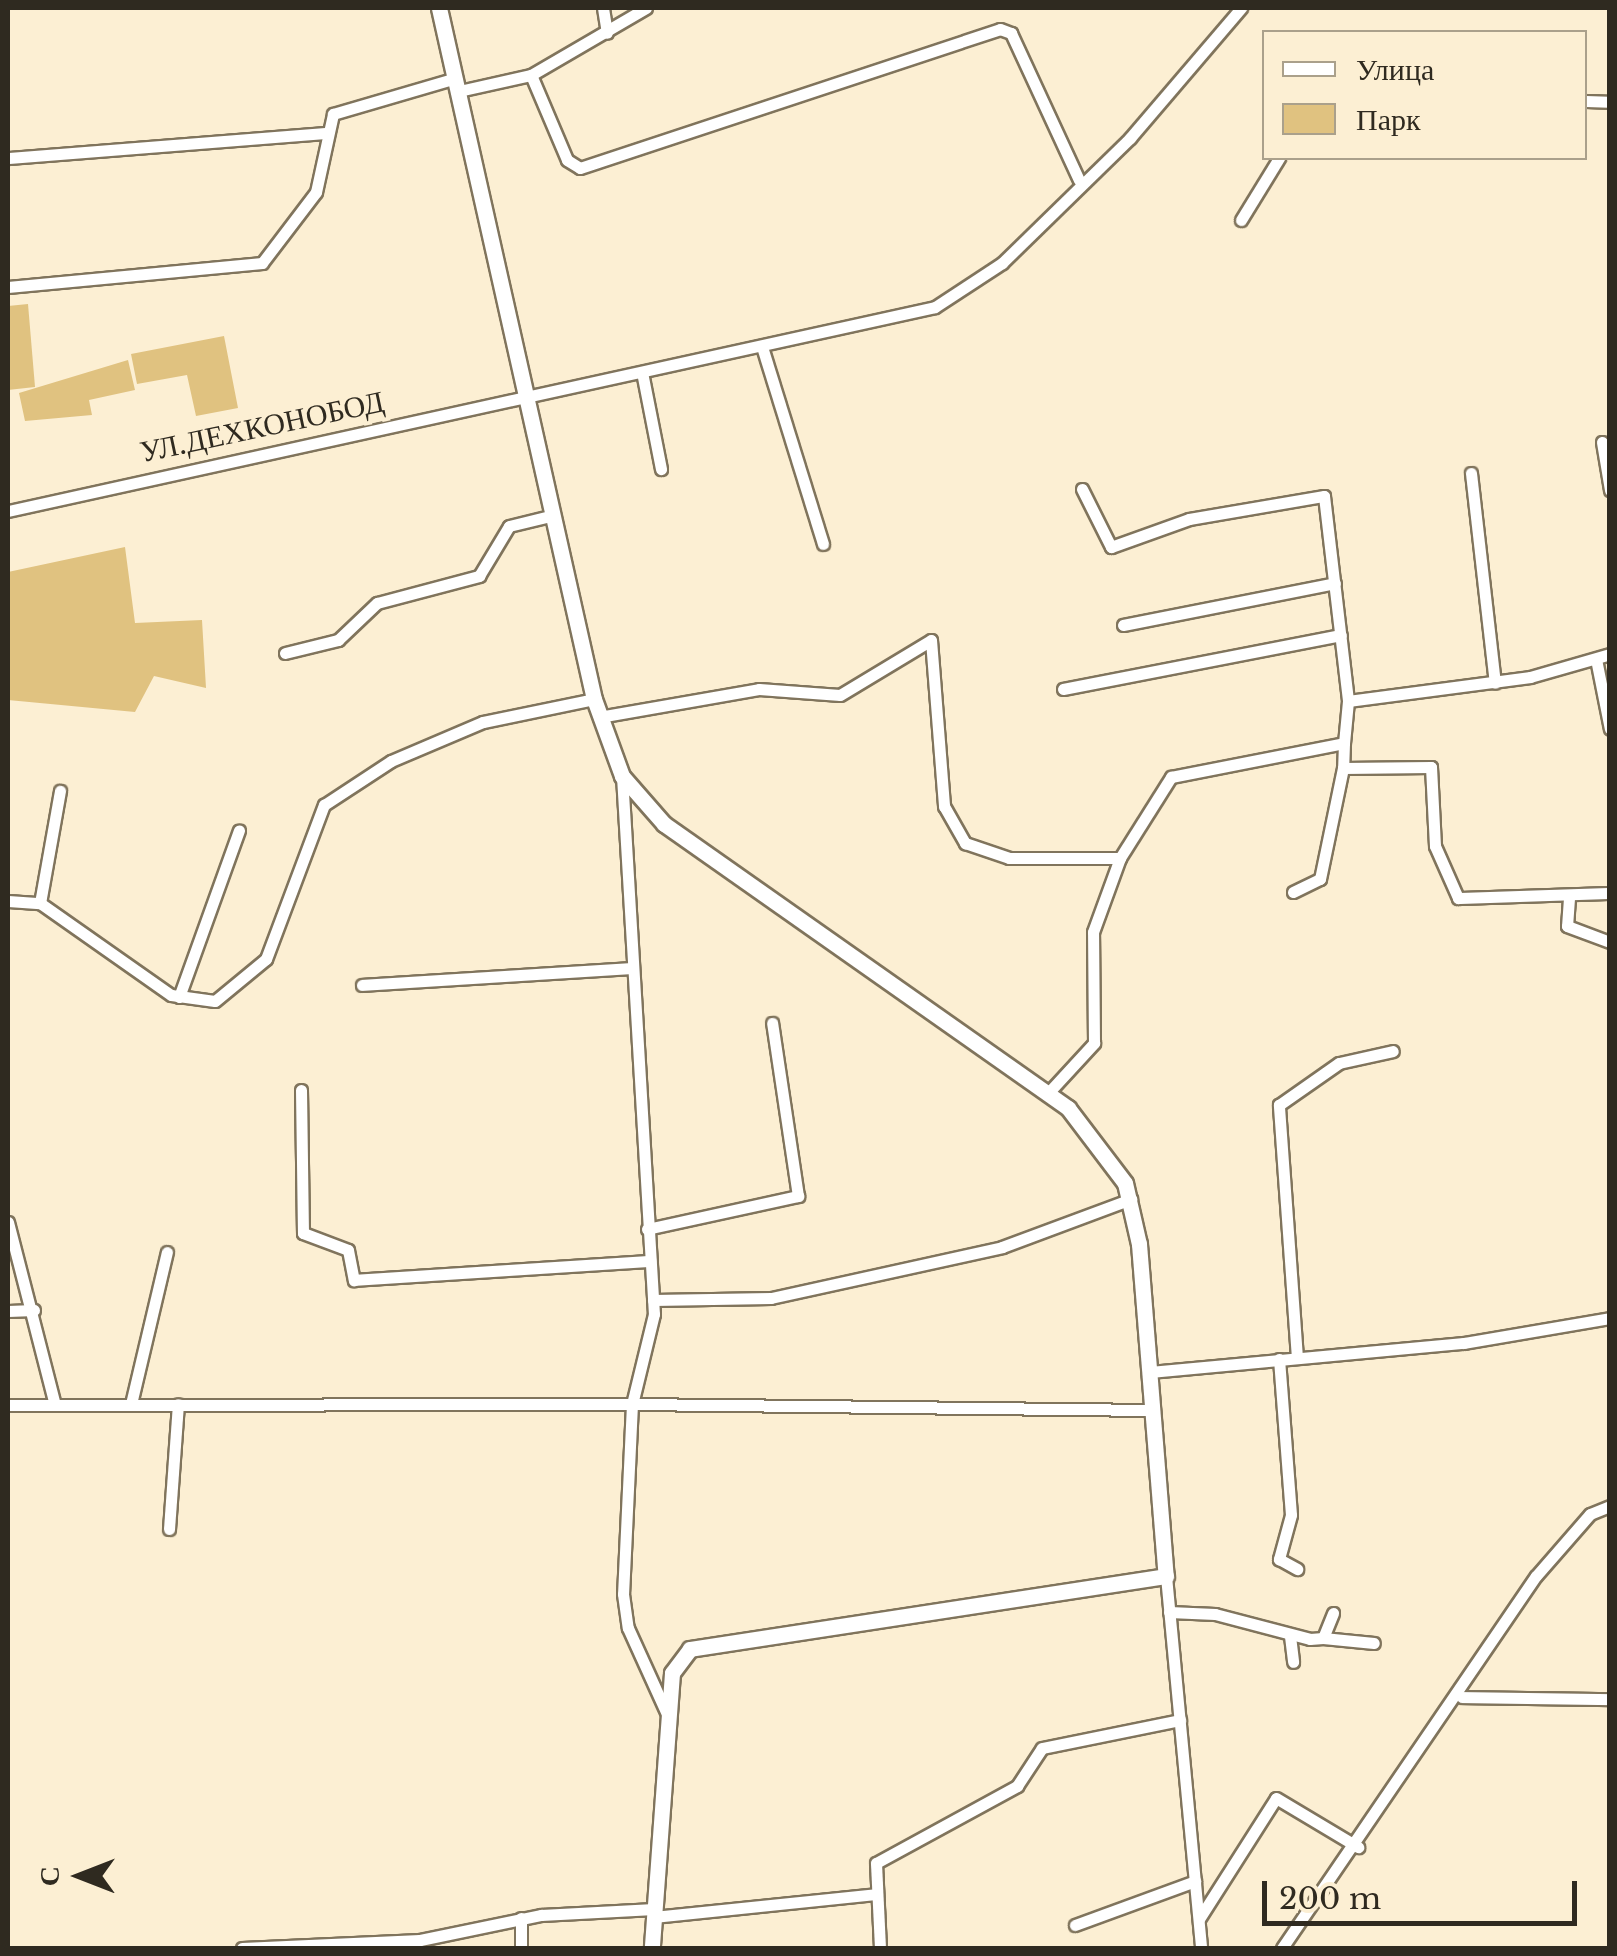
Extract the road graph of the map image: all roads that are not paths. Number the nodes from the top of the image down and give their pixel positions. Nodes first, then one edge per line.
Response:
1 (439, 8) edge
2 (602, 8) edge
3 (646, 8) edge
4 (1241, 8) edge
5 (607, 32) junction
6 (531, 76) junction
7 (457, 85) junction
8 (326, 133) junction
9 (8, 158) edge
10 (1278, 160) edge
11 (1078, 180) junction
12 (1241, 220) dead end
13 (8, 287) edge
14 (763, 350) junction
15 (642, 372) junction
16 (528, 394) junction
17 (1602, 442) dead end
18 (662, 469) dead end
19 (1471, 473) dead end
20 (1082, 488) dead end
21 (1610, 490) edge
22 (8, 511) edge
23 (554, 515) junction
24 (823, 544) dead end
25 (1335, 583) junction
26 (1123, 625) dead end
27 (1341, 635) junction
28 (285, 653) dead end
29 (1603, 657) edge
30 (1495, 682) junction
31 (1062, 689) dead end
32 (594, 699) junction
33 (1348, 701) junction
34 (599, 717) junction
35 (1610, 729) edge
36 (1344, 742) junction
37 (1342, 768) junction
38 (622, 776) junction
39 (60, 791) dead end
40 (239, 830) dead end
41 (1120, 858) junction
42 (1293, 892) dead end
43 (1610, 893) edge
44 (1569, 898) junction
45 (8, 901) edge
46 (40, 903) junction
47 (1610, 942) edge
48 (630, 968) junction
49 (362, 985) dead end
50 (179, 997) junction
51 (772, 1023) dead end
52 (1393, 1050) dead end
53 (302, 1090) dead end
54 (1049, 1092) junction
55 (1130, 1199) junction
56 (8, 1222) edge
57 (646, 1229) junction
58 (167, 1252) dead end
59 (650, 1260) junction
60 (654, 1300) junction
61 (34, 1310) junction
62 (8, 1312) edge
63 (1610, 1318) edge
64 (1298, 1358) junction
65 (1280, 1359) junction
66 (1150, 1372) junction
67 (56, 1404) junction
68 (132, 1404) junction
69 (178, 1404) junction
70 (632, 1404) junction
71 (8, 1405) edge
72 (1150, 1410) junction
73 (1610, 1506) edge
74 (169, 1529) dead end
75 (1297, 1569) dead end
76 (1166, 1576) junction
77 (1169, 1612) junction
78 (1332, 1614) dead end
79 (1290, 1636) junction
80 (1323, 1638) junction
81 (1374, 1644) dead end
82 (1293, 1662) dead end
83 (1462, 1697) junction
84 (1610, 1700) edge
85 (667, 1714) junction
86 (1180, 1720) junction
87 (1358, 1847) junction
88 (1195, 1881) junction
89 (875, 1894) junction
90 (654, 1913) junction
91 (521, 1918) junction
92 (1199, 1920) junction
93 (1074, 1925) dead end
94 (420, 1944) edge
95 (242, 1948) edge
96 (520, 1948) edge
97 (652, 1948) edge
98 (880, 1948) edge
99 (1202, 1948) edge
100 (1282, 1948) edge

1 - 7 main road
2 - 5 street
3 - 5 street
4 - 11 street, УЛ.ДЕХКОНОБОД
5 - 6 street
6 - 7 street
6 - 11 street
7 - 8 street
7 - 16 main road
8 - 9 street
8 - 13 street
10 - 12 street
11 - 14 street, УЛ.ДЕХКОНОБОД
14 - 15 street, УЛ.ДЕХКОНОБОД
14 - 24 street
15 - 16 street, УЛ.ДЕХКОНОБОД
15 - 18 street
16 - 22 street, УЛ.ДЕХКОНОБОД
16 - 23 main road
17 - 21 street
19 - 30 street
20 - 25 street
23 - 28 street
23 - 32 main road
25 - 26 street
25 - 27 street
27 - 31 street
27 - 33 street
29 - 30 street
29 - 35 street
30 - 33 street
32 - 34 main road
32 - 50 street
33 - 36 street
34 - 38 main road
34 - 41 street
36 - 37 street
36 - 41 street
37 - 42 street
37 - 44 street
38 - 48 street
38 - 54 main road
39 - 46 street
40 - 50 street
41 - 54 street
43 - 44 street
44 - 47 street
45 - 46 street
46 - 50 street
48 - 49 street
48 - 57 street
51 - 57 street
52 - 64 street
53 - 59 street
54 - 55 main road
55 - 60 street
55 - 66 main road
56 - 61 street
57 - 59 street
58 - 68 street
59 - 60 street
60 - 70 street
61 - 62 street
61 - 67 street
63 - 64 street
64 - 65 street
65 - 66 street
65 - 75 street
66 - 72 main road
67 - 68 street
67 - 71 street
68 - 69 street
69 - 70 street
69 - 74 street
70 - 72 street
70 - 85 street
72 - 76 main road
73 - 83 street
76 - 77 street
76 - 85 main road
77 - 79 street
77 - 86 street
78 - 80 street
79 - 80 street
79 - 82 street
80 - 81 street
83 - 84 street
83 - 87 street
85 - 90 main road
86 - 88 street
86 - 89 street
87 - 92 street
87 - 100 street
88 - 92 street
88 - 93 street
89 - 90 street
89 - 98 street
90 - 91 street
90 - 97 main road
91 - 94 street
91 - 96 street
92 - 99 street
94 - 95 street

